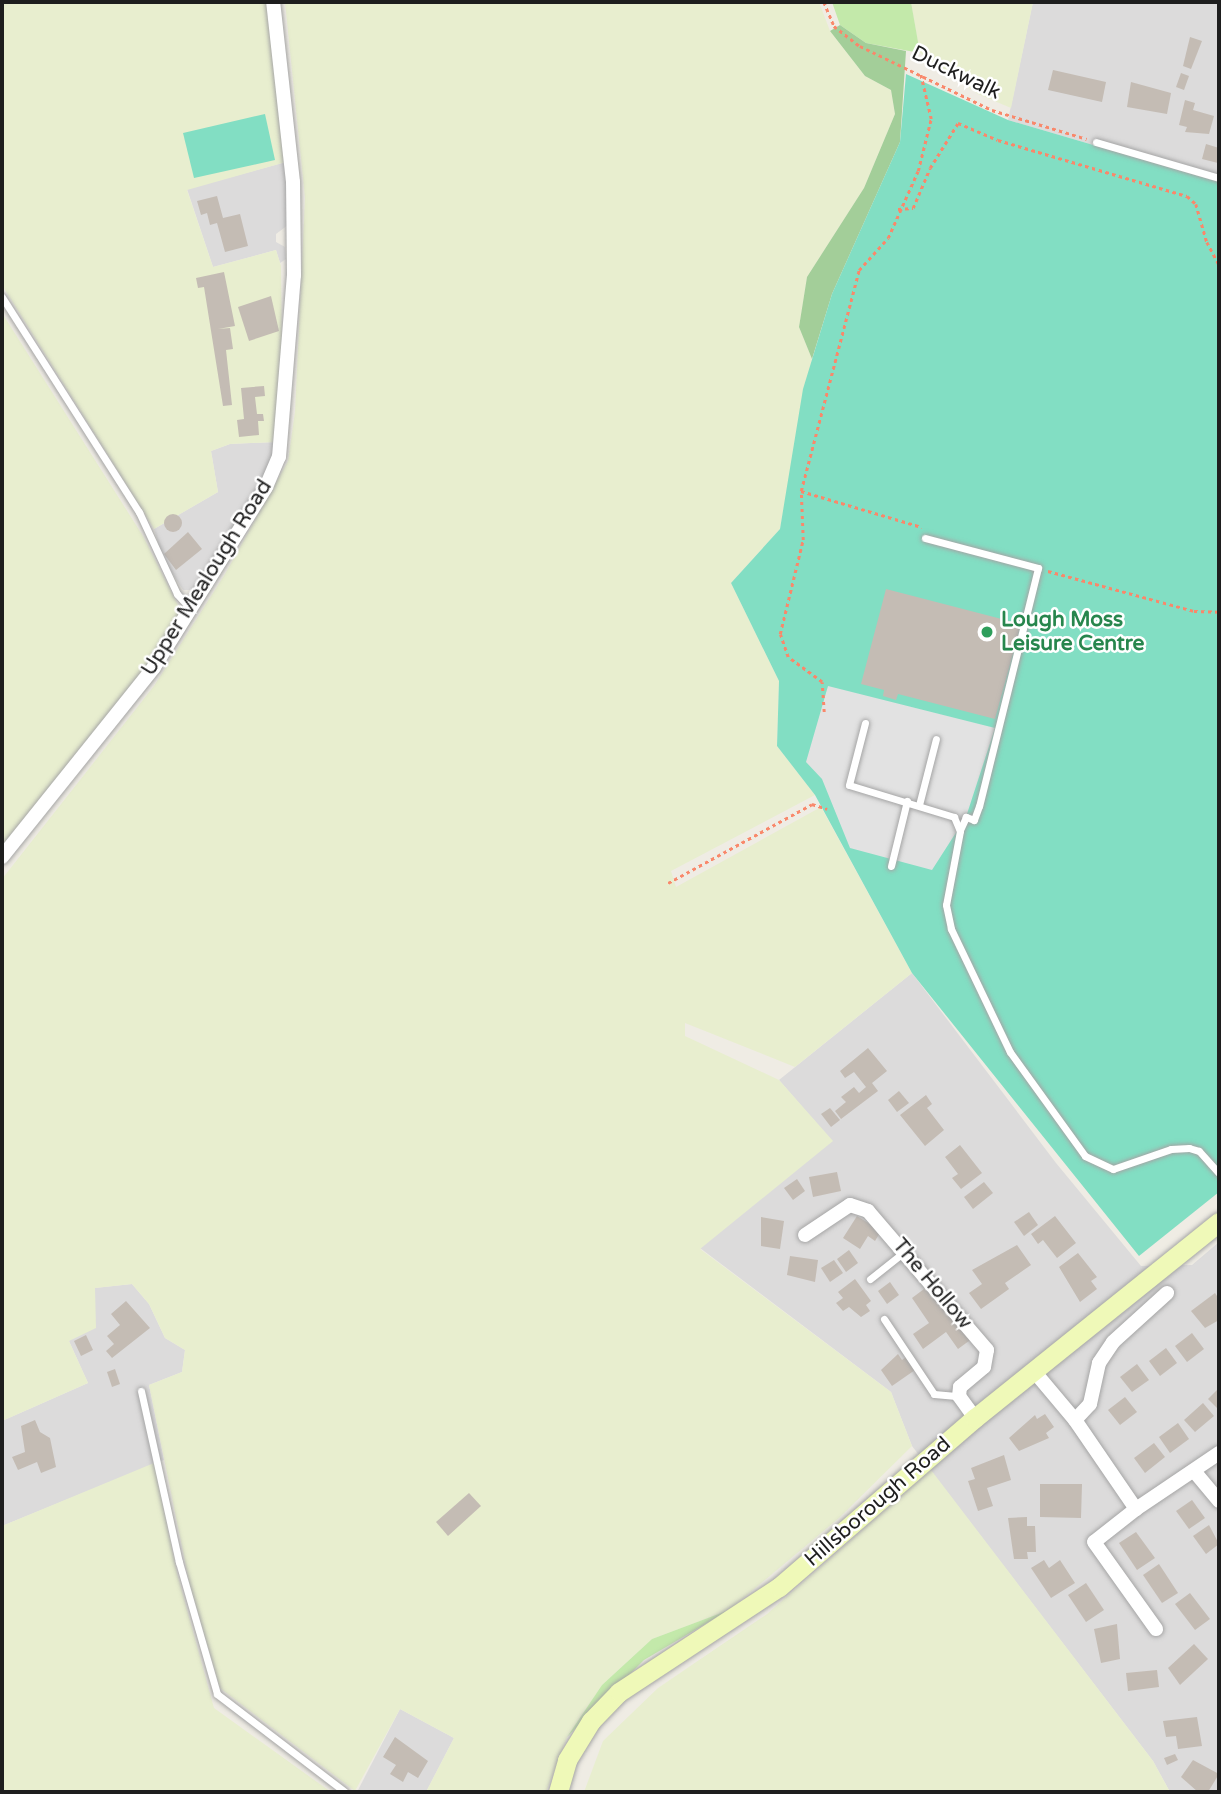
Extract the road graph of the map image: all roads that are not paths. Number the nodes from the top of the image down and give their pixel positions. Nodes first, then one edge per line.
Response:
1 (273, 2) edge
2 (1096, 142) road end
3 (1219, 178) edge
4 (2, 297) edge
5 (925, 538) road end
6 (190, 608) junction
7 (865, 723) dead end
8 (936, 739) dead end
9 (907, 801) junction
10 (919, 805) junction
11 (960, 831) junction
12 (2, 857) edge
13 (891, 866) dead end
14 (1219, 1173) edge
15 (1219, 1222) edge
16 (805, 1235) dead end
17 (904, 1251) junction
18 (870, 1279) dead end
19 (1167, 1293) dead end
20 (884, 1319) dead end
21 (1033, 1370) junction
22 (141, 1391) dead end
23 (959, 1396) junction
24 (975, 1418) junction
25 (1075, 1420) junction
26 (1219, 1453) edge
27 (1194, 1472) junction
28 (1219, 1501) edge
29 (1136, 1509) junction
30 (1156, 1629) dead end
31 (345, 1792) edge
32 (558, 1792) edge

1 - 6 street, Upper Mealough Road
2 - 3 lane
4 - 6 lane
5 - 11 lane
6 - 12 street, Upper Mealough Road
7 - 9 lane
8 - 10 lane
9 - 10 lane
9 - 13 lane
10 - 11 lane
11 - 14 lane
15 - 21 main road, Hillsborough Road
16 - 17 street, The Hollow
17 - 18 lane
17 - 23 street, The Hollow
19 - 25 street
20 - 23 lane
21 - 24 main road, Hillsborough Road
21 - 25 street
22 - 31 lane
23 - 24 street
24 - 32 main road, Hillsborough Road
25 - 29 street
26 - 27 street
27 - 28 street
27 - 29 street
29 - 30 street

